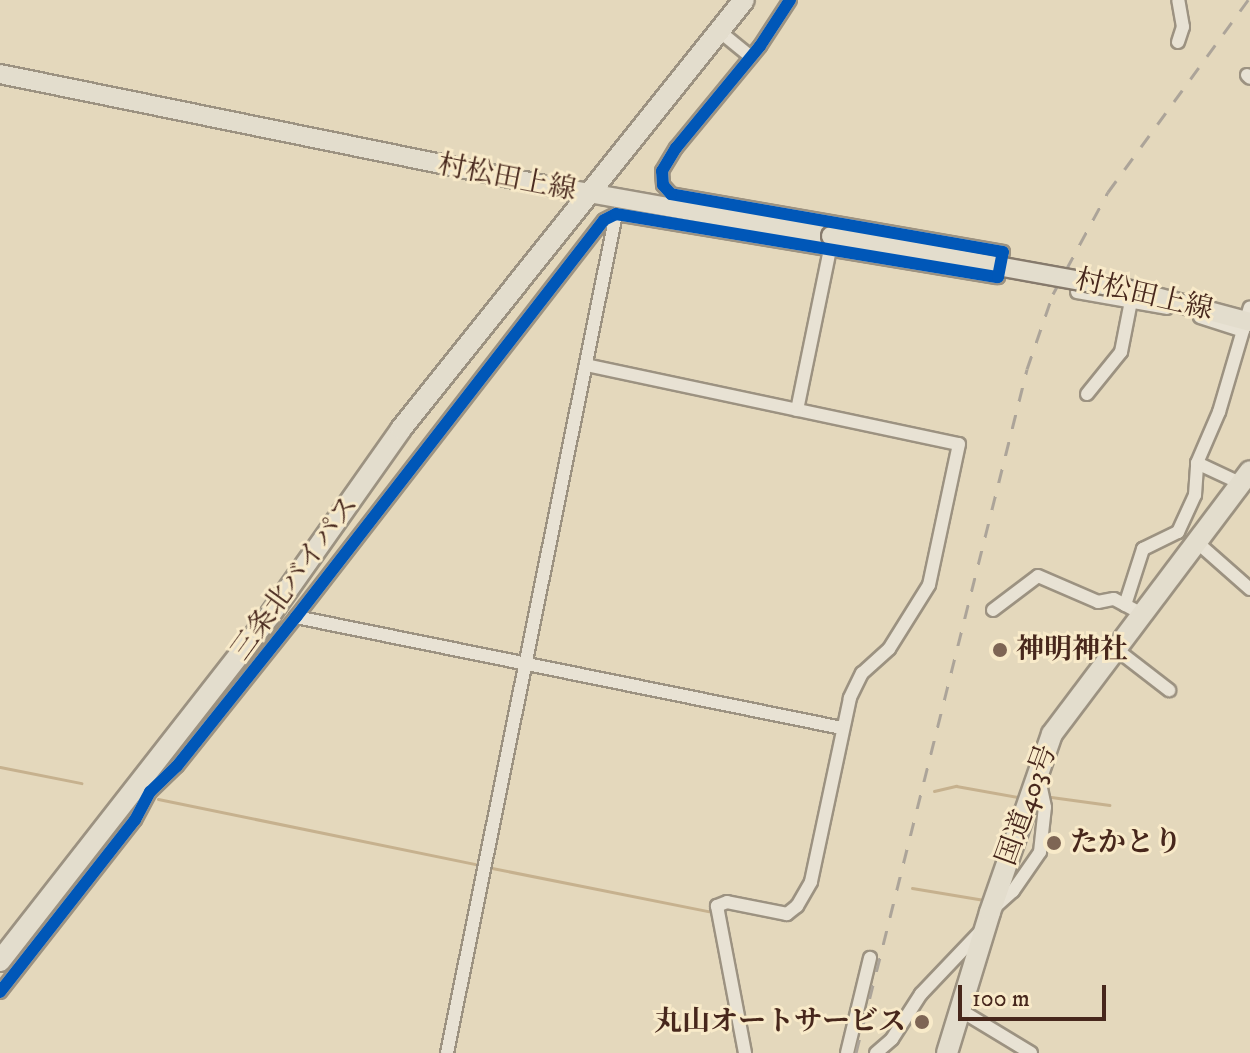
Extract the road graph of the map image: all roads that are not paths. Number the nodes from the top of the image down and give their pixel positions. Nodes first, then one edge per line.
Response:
1 (744, 0) edge
2 (790, 0) edge
3 (1178, 0) edge
4 (719, 31) junction
5 (1178, 42) dead end
6 (751, 57) junction
7 (0, 74) edge
8 (588, 194) junction
9 (616, 214) junction
10 (831, 243) junction
11 (1077, 292) dead end
12 (1131, 295) junction
13 (1247, 320) edge
14 (586, 365) junction
15 (1087, 394) dead end
16 (797, 410) junction
17 (1197, 463) junction
18 (1246, 478) edge
19 (1199, 544) junction
20 (1250, 589) edge
21 (993, 610) dead end
22 (1134, 610) junction
23 (296, 617) junction
24 (1117, 650) junction
25 (525, 665) junction
26 (1169, 690) dead end
27 (842, 728) junction
28 (1037, 773) junction
29 (988, 919) junction
30 (870, 958) dead end
31 (0, 961) edge
32 (0, 992) edge
33 (960, 1010) junction
34 (447, 1053) edge
35 (745, 1053) edge
36 (847, 1053) edge
37 (876, 1053) edge
38 (947, 1053) edge
39 (1031, 1053) edge

1 - 4 highway, 三条北バイパス
2 - 6 street
3 - 5 street
4 - 6 street
4 - 8 highway, 三条北バイパス
6 - 10 street
7 - 8 main road, 村松田上線
8 - 10 main road, 村松田上線
8 - 31 highway, 三条北バイパス
9 - 10 street
9 - 14 street
9 - 23 street
10 - 12 main road, 村松田上線, bridge
10 - 16 street
11 - 12 street
12 - 13 main road, 村松田上線
12 - 15 street
13 - 17 street
14 - 16 street
14 - 25 street
16 - 27 street
17 - 18 street
17 - 22 street
18 - 19 highway, 国道403号
19 - 20 street
19 - 22 highway, 国道403号
21 - 22 street
22 - 24 highway, 国道403号
23 - 25 street
23 - 32 street
24 - 26 street
24 - 28 highway, 国道403号
25 - 27 street
25 - 34 street
27 - 35 street
28 - 29 highway, 国道403号
28 - 29 street
29 - 33 highway, 国道403号
29 - 37 street
30 - 36 street
33 - 38 highway, 国道403号
33 - 39 street

